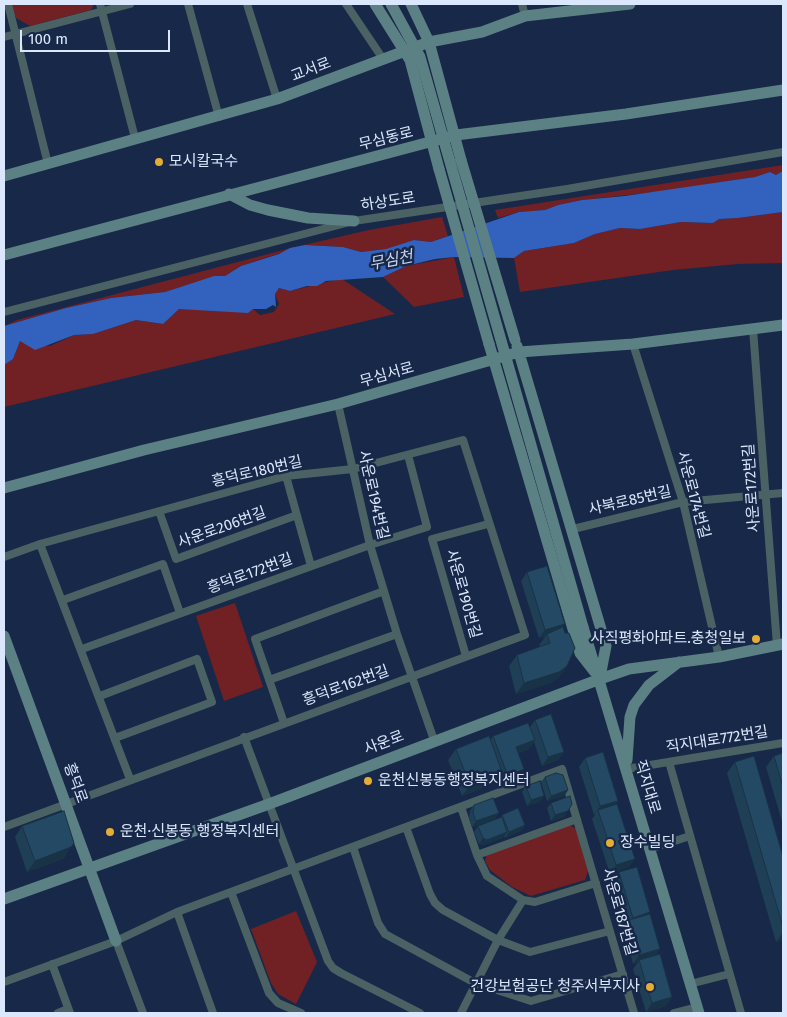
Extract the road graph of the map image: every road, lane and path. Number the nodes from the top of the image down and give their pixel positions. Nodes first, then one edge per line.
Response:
1 (8, 4) edge
2 (130, 4) edge
3 (188, 4) edge
4 (247, 4) edge
5 (346, 4) edge
6 (374, 4) edge
7 (392, 4) edge
8 (412, 4) edge
9 (522, 4) edge
10 (630, 4) edge
11 (101, 7) edge
12 (525, 16) junction
13 (16, 34) junction
14 (4, 37) edge
15 (429, 42) junction
16 (404, 51) junction
17 (383, 59) junction
18 (783, 90) edge
19 (277, 99) junction
20 (219, 117) junction
21 (456, 135) junction
22 (135, 138) junction
23 (431, 143) junction
24 (783, 152) edge
25 (48, 164) junction
26 (4, 176) edge
27 (229, 194) junction
28 (354, 222) junction
29 (4, 255) edge
30 (4, 312) edge
31 (783, 325) edge
32 (753, 329) junction
33 (633, 344) junction
34 (519, 352) junction
35 (492, 361) junction
36 (338, 404) junction
37 (408, 455) junction
38 (352, 469) junction
39 (286, 476) junction
40 (4, 488) edge
41 (783, 493) edge
42 (766, 494) junction
43 (683, 502) junction
44 (159, 511) junction
45 (297, 515) junction
46 (488, 524) junction
47 (573, 529) junction
48 (40, 544) junction
49 (370, 545) junction
50 (4, 557) edge
51 (312, 566) junction
52 (384, 591) junction
53 (63, 600) junction
54 (180, 613) junction
55 (397, 634) junction
56 (4, 636) edge
57 (780, 645) edge
58 (82, 649) junction
59 (466, 656) junction
60 (719, 657) junction
61 (680, 661) junction
62 (412, 677) junction
63 (600, 679) junction
64 (269, 680) junction
65 (100, 696) junction
66 (284, 723) junction
67 (244, 737) junction
68 (115, 738) junction
69 (434, 740) junction
70 (783, 743) edge
71 (669, 762) junction
72 (626, 769) junction
73 (130, 779) junction
74 (66, 803) junction
75 (268, 804) junction
76 (460, 807) junction
77 (577, 819) junction
78 (4, 827) edge
79 (406, 827) junction
80 (690, 836) junction
81 (353, 847) junction
82 (650, 849) junction
83 (477, 855) junction
84 (89, 867) junction
85 (293, 869) junction
86 (596, 883) junction
87 (232, 892) junction
88 (4, 899) edge
89 (523, 900) junction
90 (177, 912) junction
91 (610, 931) junction
92 (498, 940) junction
93 (116, 941) junction
94 (52, 964) junction
95 (623, 974) junction
96 (730, 974) junction
97 (4, 982) edge
98 (476, 983) junction
99 (690, 984) junction
100 (698, 1010) edge
101 (69, 1011) edge
102 (58, 1013) edge
103 (142, 1013) edge
104 (213, 1013) edge
105 (298, 1013) edge
106 (420, 1013) edge
107 (462, 1013) edge
108 (634, 1013) edge
109 (674, 1013) edge
110 (741, 1013) edge

1 - 13 street
2 - 11 street
3 - 20 street
4 - 19 street
5 - 17 street
6 - 16 street
7 - 63 street, 직지대로, bridge
8 - 15 street
9 - 12 street
10 - 12 street, 교서로
11 - 13 street
11 - 22 street
12 - 15 street, 교서로
13 - 14 street
13 - 25 street
15 - 16 street, 교서로
15 - 21 street
16 - 17 street, 교서로
16 - 23 street
17 - 19 street, 교서로
18 - 21 street, 무심동로
19 - 20 street, 교서로
20 - 22 street, 교서로
21 - 23 street, 무심동로
21 - 34 street, bridge
22 - 25 street, 교서로
23 - 27 street, 무심동로
23 - 35 street, bridge
24 - 28 street, 하상도로
25 - 26 street, 교서로
27 - 28 street
27 - 29 street, 무심동로
28 - 30 street, 하상도로
31 - 32 street, 무심서로
32 - 33 street, 무심서로
32 - 42 street, 사운로172번길
33 - 34 street, 무심서로
33 - 43 street, 사운로174번길
34 - 35 street, 무심서로
34 - 47 street
35 - 36 street, 무심서로
35 - 63 street
36 - 38 street, 사운로194번길
36 - 40 street, 무심서로
37 - 38 street, 흥덕로180번길
37 - 46 street, 흥덕로180번길
37 - 49 street, 흥덕로172번길
38 - 39 street, 흥덕로180번길
38 - 49 street, 사운로194번길
39 - 44 street, 흥덕로180번길
39 - 45 street
41 - 42 street, 사북로85번길
42 - 43 street, 사북로85번길
42 - 57 street, 사운로172번길
43 - 47 street, 사북로85번길
43 - 60 street, 사운로174번길
44 - 45 street, 사운로206번길
44 - 48 street, 흥덕로180번길
45 - 51 street
46 - 59 street, 흥덕로162번길
46 - 59 street, 사운로190번길
47 - 63 street
48 - 50 street, 흥덕로180번길
48 - 53 street
49 - 51 street, 흥덕로172번길
49 - 52 street, 사운로194번길
51 - 54 street, 흥덕로172번길
52 - 55 street, 사운로194번길
52 - 64 street
53 - 54 street, 사운로206번길
53 - 58 street
54 - 58 street, 흥덕로172번길
55 - 62 street, 사운로194번길
55 - 64 street
56 - 74 street, 흥덕로
57 - 60 street, 사운로
58 - 65 street
59 - 62 street, 흥덕로162번길
60 - 61 street, 사운로
61 - 63 street, 사운로
61 - 72 street
62 - 66 street, 흥덕로162번길
62 - 69 street, 사운로194번길
63 - 69 street, 사운로
63 - 72 street, 직지대로
64 - 66 street
65 - 68 street
65 - 68 street
66 - 67 street, 흥덕로162번길
67 - 73 street, 흥덕로162번길
67 - 75 street
68 - 73 street
69 - 75 street, 사운로
70 - 71 street, 직지대로772번길
71 - 72 street, 직지대로772번길
71 - 80 street
72 - 82 street, 직지대로
73 - 74 street, 흥덕로162번길
74 - 78 street, 흥덕로162번길
74 - 84 street, 흥덕로
75 - 84 street, 사운로
75 - 85 street
76 - 77 street, 사운로187번길
76 - 79 street
76 - 83 street
77 - 83 street
77 - 86 street, 사운로187번길
79 - 81 street
79 - 92 street
80 - 82 street
80 - 96 street
81 - 85 street
81 - 98 street
82 - 99 street, 직지대로
83 - 89 street
84 - 88 street, 사운로
84 - 93 street, 흥덕로
85 - 87 street
85 - 106 street
86 - 89 street
86 - 91 street, 사운로187번길
87 - 90 street
87 - 105 street
89 - 92 street
90 - 93 street
90 - 104 street
91 - 92 street
91 - 95 street, 사운로187번길
92 - 98 street
93 - 94 street
93 - 103 street, 흥덕로
94 - 97 street
94 - 101 street
95 - 98 street
95 - 108 street, 사운로187번길
96 - 99 street
96 - 110 street
98 - 107 street
99 - 100 street, 직지대로
100 - 109 street
101 - 102 street

